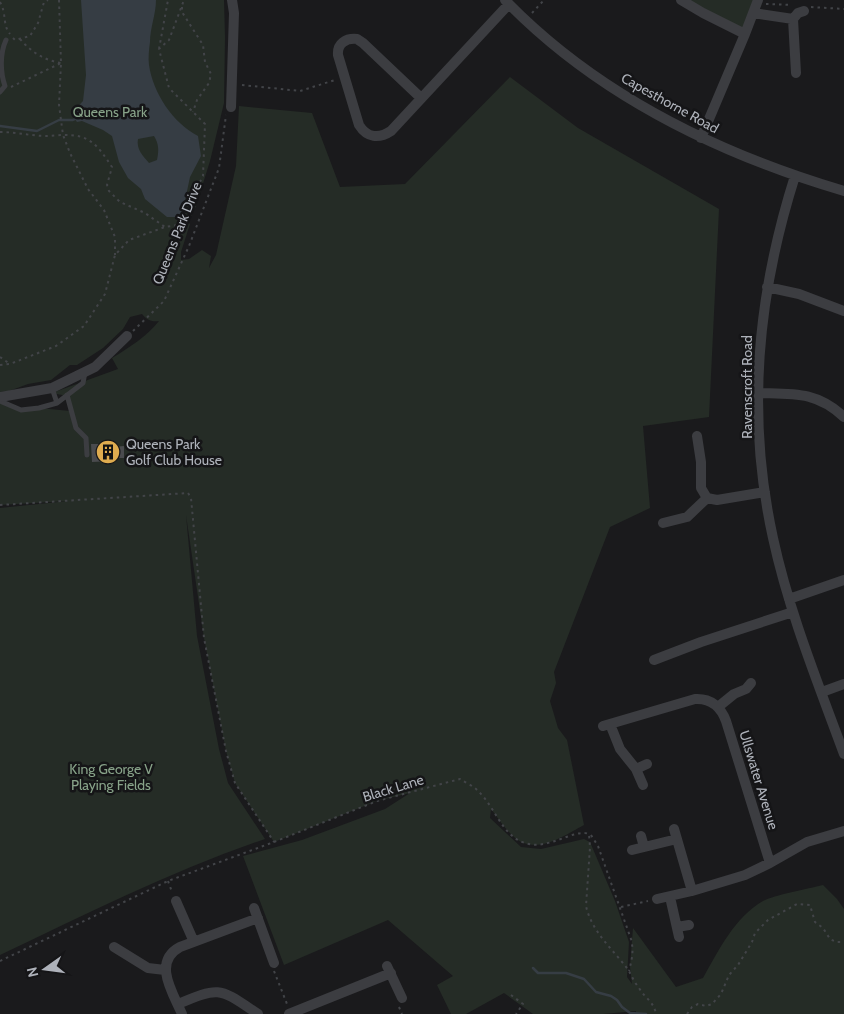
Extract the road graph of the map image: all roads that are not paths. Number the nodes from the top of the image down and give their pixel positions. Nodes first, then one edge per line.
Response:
1 (232, 0) edge
2 (681, 0) edge
3 (758, 0) edge
4 (507, 2) edge
5 (804, 11) dead end
6 (753, 13) junction
7 (793, 20) junction
8 (745, 34) junction
9 (6, 40) dead end
10 (796, 73) dead end
11 (1, 92) edge
12 (421, 98) junction
13 (231, 105) road end
14 (700, 138) junction
15 (795, 176) junction
16 (844, 191) edge
17 (767, 287) junction
18 (844, 311) edge
19 (128, 336) road end
20 (85, 372) junction
21 (52, 388) junction
22 (758, 393) junction
23 (0, 396) edge
24 (67, 396) junction
25 (0, 401) edge
26 (57, 403) junction
27 (844, 417) edge
28 (697, 436) dead end
29 (87, 455) dead end
30 (765, 492) junction
31 (707, 498) junction
32 (663, 523) dead end
33 (844, 580) edge
34 (789, 599) junction
35 (793, 612) junction
36 (654, 660) dead end
37 (750, 683) dead end
38 (844, 684) edge
39 (822, 692) junction
40 (718, 707) junction
41 (844, 754) edge
42 (647, 764) dead end
43 (636, 769) junction
44 (643, 785) dead end
45 (844, 831) edge
46 (641, 836) dead end
47 (644, 848) junction
48 (632, 850) dead end
49 (770, 863) junction
50 (692, 891) junction
51 (670, 897) junction
52 (657, 899) road end
53 (176, 901) road end
54 (254, 908) dead end
55 (258, 918) junction
56 (688, 925) dead end
57 (194, 942) junction
58 (114, 947) dead end
59 (274, 963) road end
60 (165, 970) junction
61 (402, 998) dead end
62 (180, 1009) edge
63 (258, 1014) edge
64 (290, 1014) edge

1 - 13 street
2 - 8 street
3 - 6 street
4 - 12 street
4 - 14 street, Capesthorne Road
5 - 7 street
6 - 7 street
6 - 8 street
7 - 10 street
8 - 14 street
9 - 11 lane
12 - 12 street
14 - 15 street, Capesthorne Road
15 - 16 street, Capesthorne Road
15 - 17 street, Ravenscroft Road
17 - 18 street
17 - 22 street, Ravenscroft Road
19 - 20 street
20 - 21 street
20 - 24 lane
21 - 23 street
21 - 26 lane
22 - 27 street
22 - 30 street, Ravenscroft Road
24 - 26 lane
24 - 29 lane
25 - 26 lane
28 - 31 street
30 - 31 street
30 - 34 street, Ravenscroft Road
31 - 32 street
33 - 34 street
34 - 35 street, Ravenscroft Road
35 - 36 street
35 - 39 street, Ravenscroft Road
37 - 40 street
38 - 39 street
39 - 41 street, Ravenscroft Road
40 - 43 street
40 - 49 street, Ullswater Avenue
42 - 43 street
43 - 44 street
45 - 49 street
46 - 47 street
47 - 48 street
47 - 50 street
49 - 50 street
50 - 51 street
51 - 52 street
51 - 56 street
53 - 57 street
54 - 55 street
55 - 57 street
55 - 59 street
57 - 60 street
58 - 60 street
60 - 62 street
61 - 64 street
62 - 63 street

